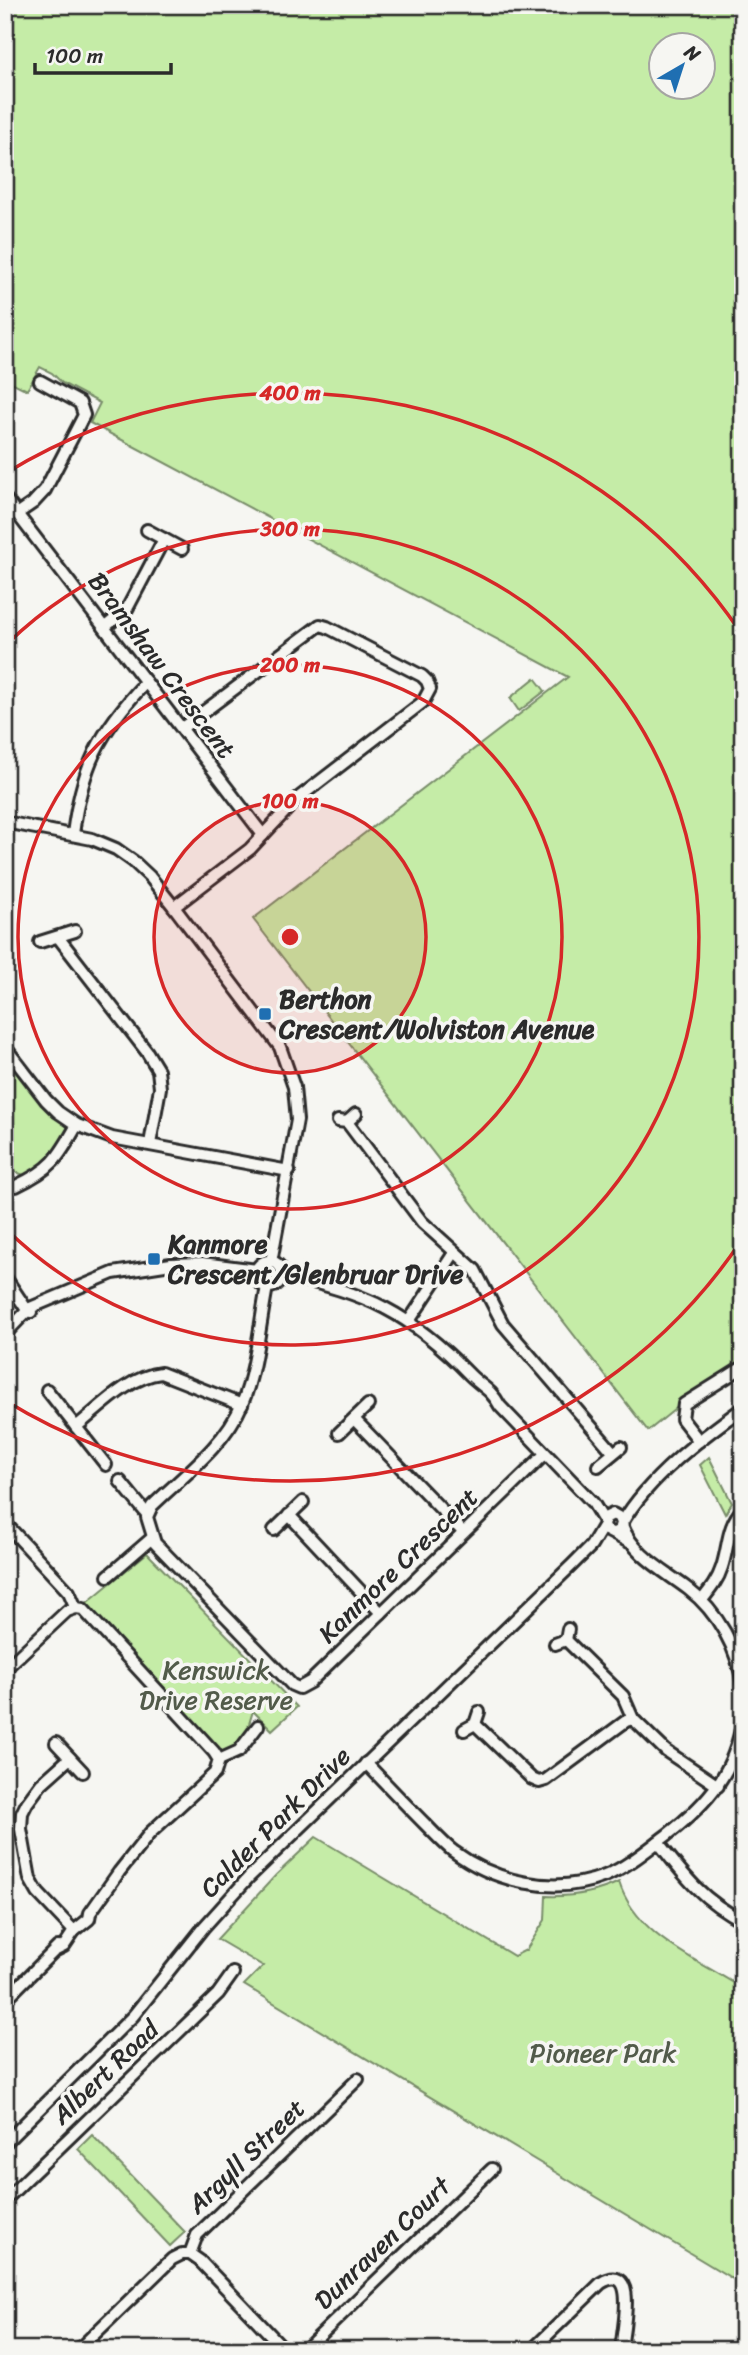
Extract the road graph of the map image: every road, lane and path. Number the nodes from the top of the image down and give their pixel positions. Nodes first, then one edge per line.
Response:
1 (40, 381) dead end
2 (5, 498) edge
3 (18, 514) junction
4 (147, 530) dead end
5 (164, 539) junction
6 (182, 548) dead end
7 (105, 627) junction
8 (146, 682) junction
9 (182, 728) junction
10 (5, 822) edge
11 (73, 834) junction
12 (264, 835) junction
13 (174, 907) junction
14 (75, 931) dead end
15 (58, 937) junction
16 (40, 942) dead end
17 (5, 1047) edge
18 (347, 1119) dead end
19 (77, 1125) junction
20 (150, 1144) junction
21 (289, 1171) junction
22 (15, 1185) dead end
23 (454, 1253) junction
24 (271, 1262) junction
25 (257, 1270) junction
26 (282, 1275) junction
27 (5, 1277) edge
28 (267, 1287) junction
29 (29, 1310) junction
30 (409, 1321) junction
31 (5, 1334) edge
32 (743, 1367) edge
33 (47, 1390) dead end
34 (242, 1405) junction
35 (368, 1405) dead end
36 (743, 1408) edge
37 (354, 1419) junction
38 (76, 1427) junction
39 (340, 1433) dead end
40 (699, 1441) junction
41 (545, 1454) junction
42 (106, 1465) dead end
43 (598, 1466) dead end
44 (120, 1481) dead end
45 (303, 1502) dead end
46 (743, 1509) edge
47 (147, 1514) junction
48 (289, 1515) junction
49 (5, 1523) edge
50 (613, 1524) junction
51 (274, 1530) dead end
52 (463, 1532) junction
53 (152, 1538) junction
54 (108, 1576) dead end
55 (702, 1600) junction
56 (76, 1608) junction
57 (381, 1613) junction
58 (563, 1638) dead end
59 (5, 1669) edge
60 (743, 1686) edge
61 (479, 1713) dead end
62 (743, 1718) edge
63 (633, 1719) junction
64 (475, 1724) junction
65 (258, 1726) dead end
66 (464, 1730) dead end
67 (56, 1742) dead end
68 (70, 1758) junction
69 (219, 1760) junction
70 (366, 1763) junction
71 (83, 1772) dead end
72 (718, 1786) junction
73 (658, 1842) junction
74 (743, 1921) edge
75 (72, 1929) junction
76 (233, 1973) dead end
77 (5, 2000) edge
78 (358, 2079) dead end
79 (5, 2143) edge
80 (492, 2169) dead end
81 (5, 2200) edge
82 (190, 2254) junction
83 (78, 2350) edge
84 (285, 2350) edge
85 (305, 2350) edge
86 (532, 2350) edge
87 (621, 2350) edge

1 - 3 street
2 - 3 street, Bramshaw Crescent
3 - 7 street, Bramshaw Crescent
4 - 5 street
5 - 6 street
5 - 7 street
7 - 8 street, Bramshaw Crescent
8 - 9 street, Bramshaw Crescent
8 - 11 street
9 - 12 street, Bramshaw Crescent
9 - 12 street
10 - 11 street
11 - 13 street
12 - 13 street
13 - 21 street
14 - 15 street
15 - 16 street
15 - 20 street
17 - 19 street
18 - 23 street
19 - 20 street
19 - 22 street
20 - 21 street
21 - 24 street
23 - 30 street
23 - 43 street
24 - 25 street
24 - 26 street
25 - 28 street
25 - 29 street
26 - 28 street
26 - 30 street
27 - 29 street
28 - 34 street
29 - 31 street
30 - 41 street
32 - 40 street
33 - 38 street
34 - 38 street
34 - 47 street
35 - 37 street
36 - 40 street, Calder Park Drive
37 - 39 street
37 - 52 street
38 - 42 street
40 - 50 street, Calder Park Drive
41 - 50 street
41 - 52 street, Kanmore Crescent
44 - 47 street, Kanmore Crescent
45 - 48 street
46 - 55 street
47 - 53 street, Kanmore Crescent
48 - 51 street
48 - 57 street
49 - 56 street
50 - 55 street
50 - 70 street, Calder Park Drive
52 - 57 street, Kanmore Crescent
53 - 54 street
53 - 57 street, Kanmore Crescent
55 - 60 street
56 - 59 street
56 - 69 street
58 - 63 street
61 - 64 street
62 - 72 street
63 - 64 street
63 - 72 street
64 - 66 street
65 - 69 street
67 - 68 street
68 - 71 street
68 - 75 street
69 - 75 street
70 - 73 street
70 - 79 street, Calder Park Drive
72 - 73 street
73 - 74 street
75 - 77 street
76 - 81 street, Albert Road
78 - 82 street, Argyll Street
80 - 85 street, Dunraven Court
82 - 83 street, Argyll Street
82 - 84 street
86 - 87 street

